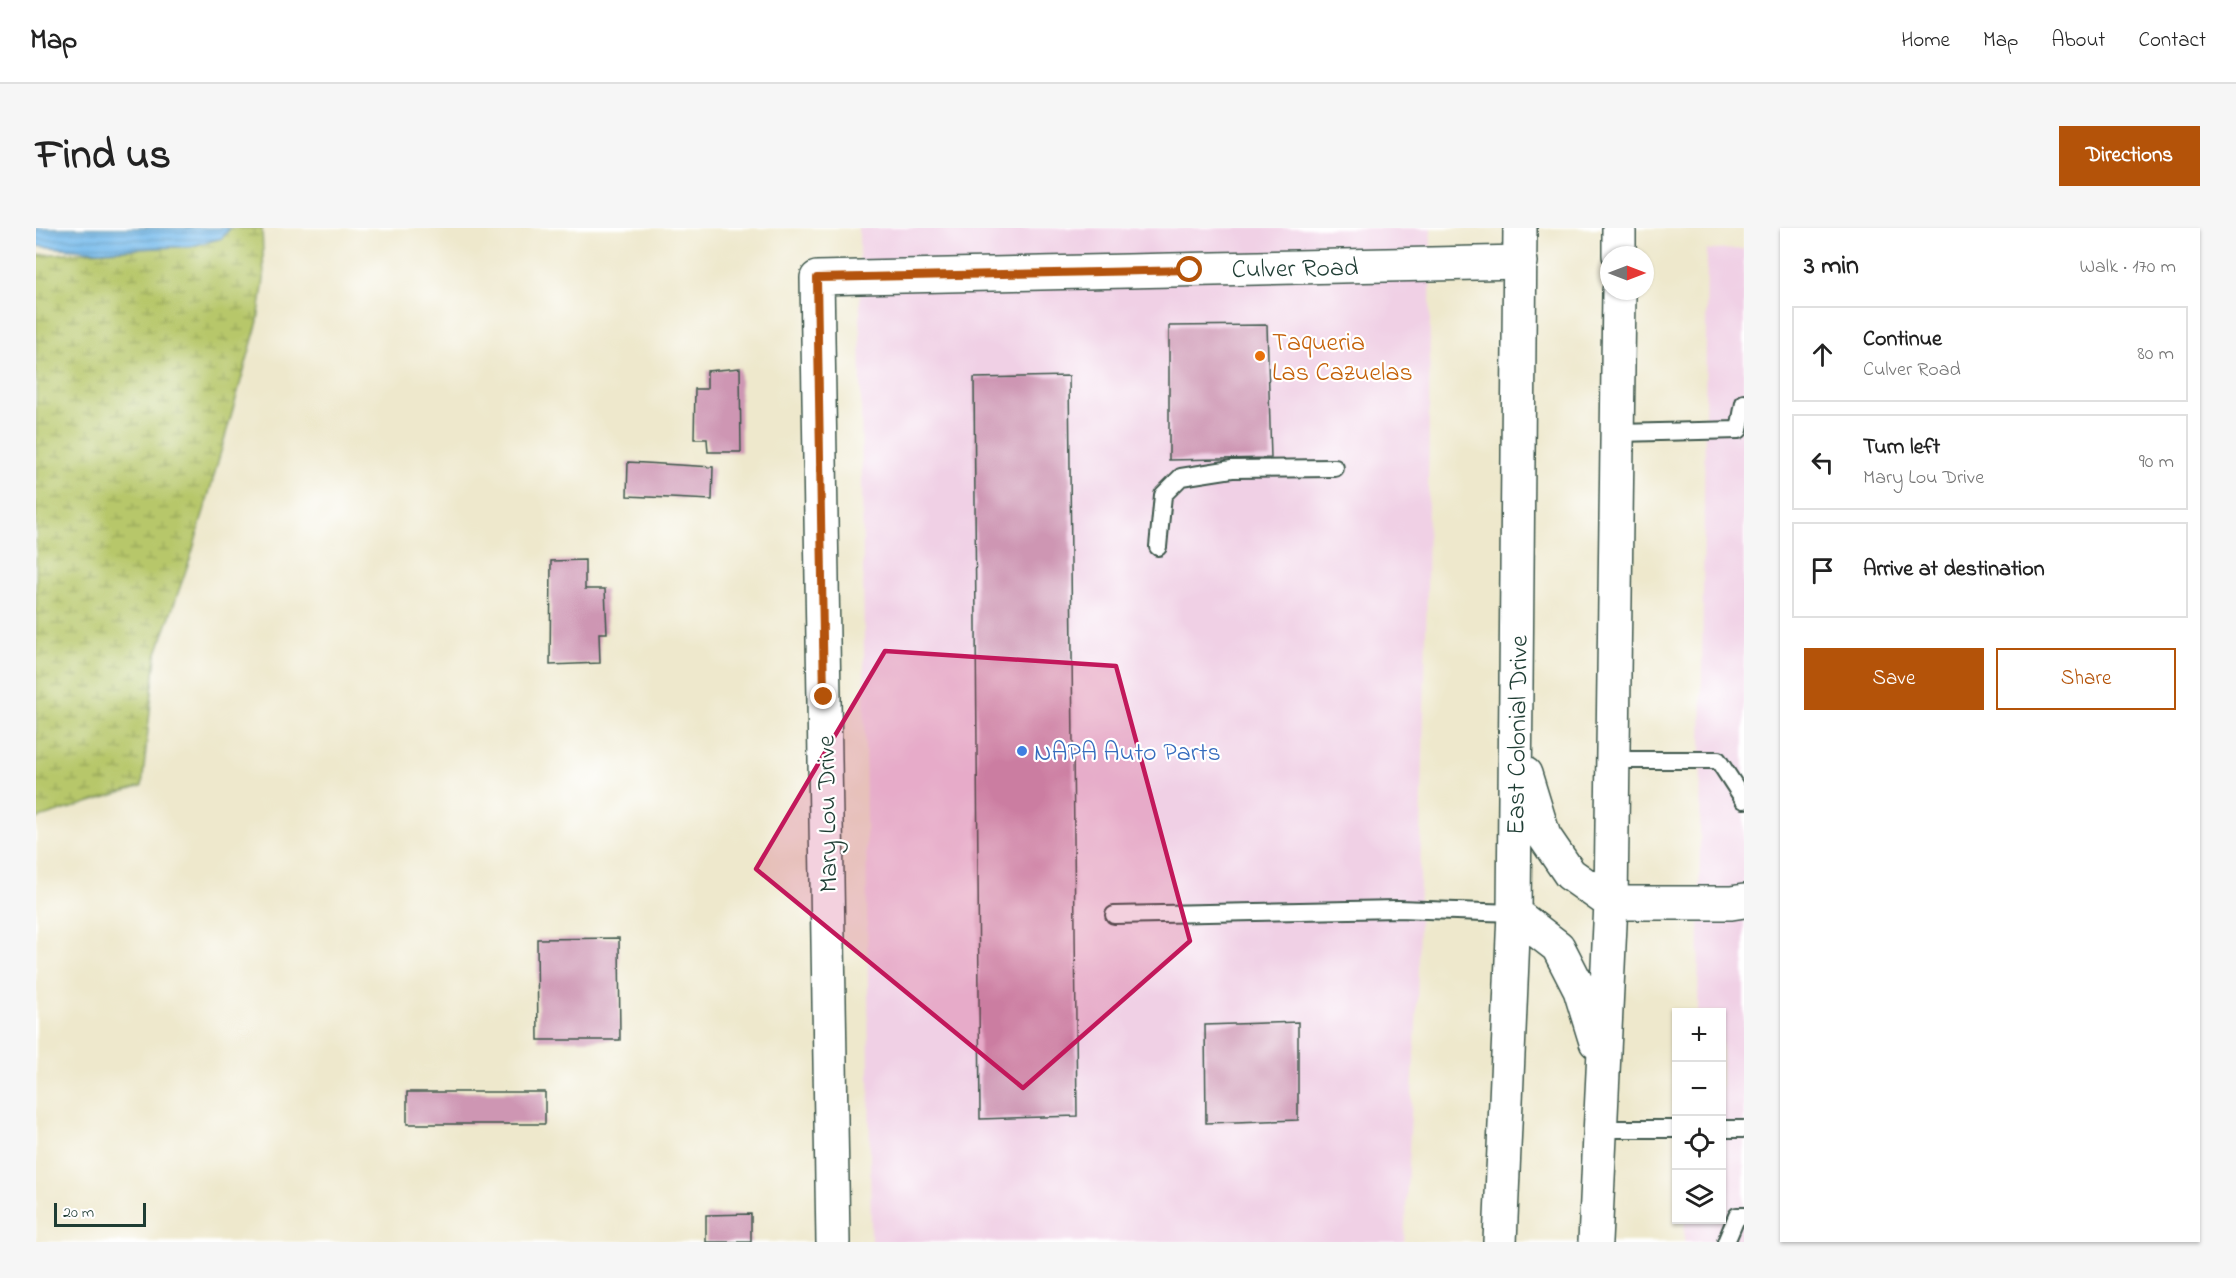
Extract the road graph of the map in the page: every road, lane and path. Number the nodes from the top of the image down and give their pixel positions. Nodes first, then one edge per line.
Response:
1 (1520, 228) edge
2 (1619, 228) edge
3 (1619, 246) edge
4 (1521, 262) junction
5 (817, 278) joint
6 (1619, 300) edge
7 (1744, 403) edge
8 (1619, 433) junction
9 (1335, 468) dead end
10 (1158, 547) dead end
11 (1515, 743) junction
12 (1614, 760) junction
13 (1744, 800) edge
14 (1744, 901) edge
15 (1611, 903) junction
16 (1514, 913) junction
17 (1114, 915) dead end
18 (1603, 1067) junction
19 (1600, 1129) junction
20 (1726, 1129) edge
21 (1744, 1129) edge
22 (1672, 1130) edge
23 (1744, 1216) edge
24 (833, 1242) edge
25 (1500, 1242) edge
26 (1594, 1242) edge
27 (1726, 1242) edge

1 - 4 main road, East Colonial Drive
2 - 3 main road
4 - 5 main road, Culver Road
4 - 11 main road, East Colonial Drive
5 - 24 main road, Mary Lou Drive
6 - 8 main road
7 - 8 lane
8 - 12 main road
9 - 10 lane
11 - 15 main road
11 - 16 main road, East Colonial Drive
12 - 13 lane
12 - 15 main road
14 - 15 main road
15 - 18 main road
16 - 17 lane
16 - 18 main road
16 - 25 main road, East Colonial Drive
18 - 19 main road
19 - 22 lane
19 - 26 main road
20 - 21 lane
23 - 27 lane

